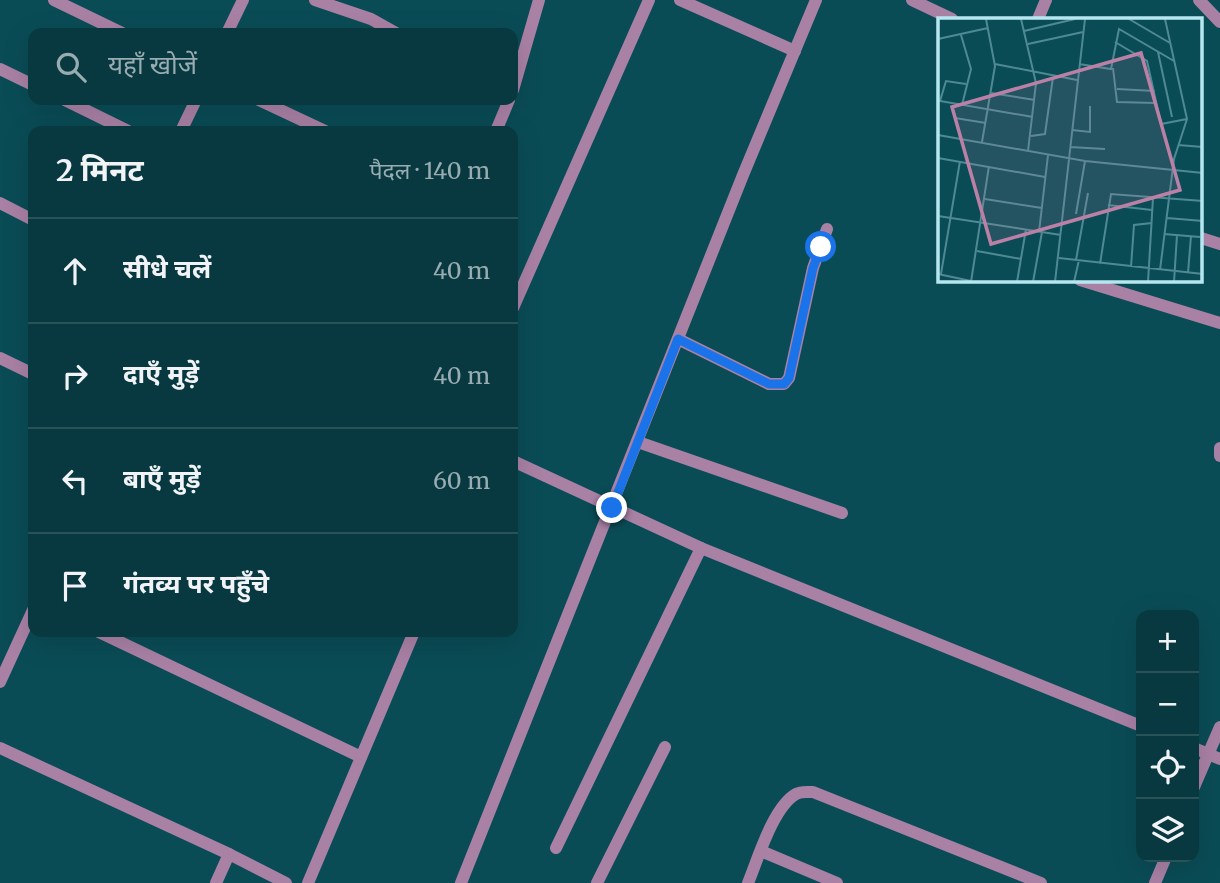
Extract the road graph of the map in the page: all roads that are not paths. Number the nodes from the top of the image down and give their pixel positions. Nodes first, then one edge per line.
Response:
1 (243, 0) edge
2 (315, 0) edge
3 (539, 0) edge
4 (649, 0) edge
5 (680, 0) edge
6 (816, 0) edge
7 (912, 0) edge
8 (1046, 0) edge
9 (1199, 0) edge
10 (59, 1) edge
11 (950, 18) edge
12 (1038, 18) edge
13 (1220, 22) edge
14 (112, 28) edge
15 (229, 28) edge
16 (387, 28) edge
17 (795, 51) junction
18 (0, 69) edge
19 (518, 73) edge
20 (28, 83) edge
21 (75, 105) edge
22 (194, 105) edge
23 (269, 105) edge
24 (507, 105) edge
25 (118, 126) edge
26 (183, 126) edge
27 (314, 126) edge
28 (498, 126) edge
29 (0, 203) edge
30 (28, 217) edge
31 (827, 229) dead end
32 (1202, 238) edge
33 (1220, 244) edge
34 (1087, 282) edge
35 (518, 297) edge
36 (1220, 323) edge
37 (678, 339) junction
38 (0, 358) edge
39 (28, 372) edge
40 (638, 442) junction
41 (1220, 448) edge
42 (1220, 456) edge
43 (518, 463) edge
44 (612, 508) junction
45 (842, 513) dead end
46 (701, 548) junction
47 (28, 621) edge
48 (109, 637) edge
49 (412, 637) edge
50 (0, 682) edge
51 (1136, 724) edge
52 (1220, 727) edge
53 (665, 747) dead end
54 (0, 748) edge
55 (1199, 750) edge
56 (1207, 754) junction
57 (361, 757) junction
58 (1220, 759) edge
59 (1199, 774) edge
60 (556, 848) dead end
61 (761, 851) junction
62 (229, 853) junction
63 (1164, 862) edge
64 (216, 883) edge
65 (286, 883) edge
66 (309, 883) edge
67 (461, 883) edge
68 (597, 883) edge
69 (748, 883) edge
70 (837, 883) edge
71 (1041, 883) edge
72 (1155, 883) edge

1 - 15 street
2 - 16 street
3 - 19 street
4 - 35 street
5 - 17 street
6 - 17 street
7 - 11 street
8 - 12 street
9 - 13 street
10 - 14 street
17 - 37 street
18 - 20 street
21 - 25 street
22 - 26 street
23 - 27 street
24 - 28 street
29 - 30 street
31 - 37 street
32 - 33 street
34 - 36 street
37 - 40 street
38 - 39 street
40 - 44 street
40 - 45 street
41 - 42 street
43 - 44 street
44 - 46 street
44 - 67 street
46 - 51 street
46 - 60 street
47 - 50 street
48 - 57 street
49 - 57 street
52 - 56 street
53 - 68 street
54 - 62 street
55 - 56 street
56 - 58 street
56 - 59 street
57 - 66 street
61 - 69 street
61 - 70 street
61 - 71 street
62 - 64 street
62 - 65 street
63 - 72 street

